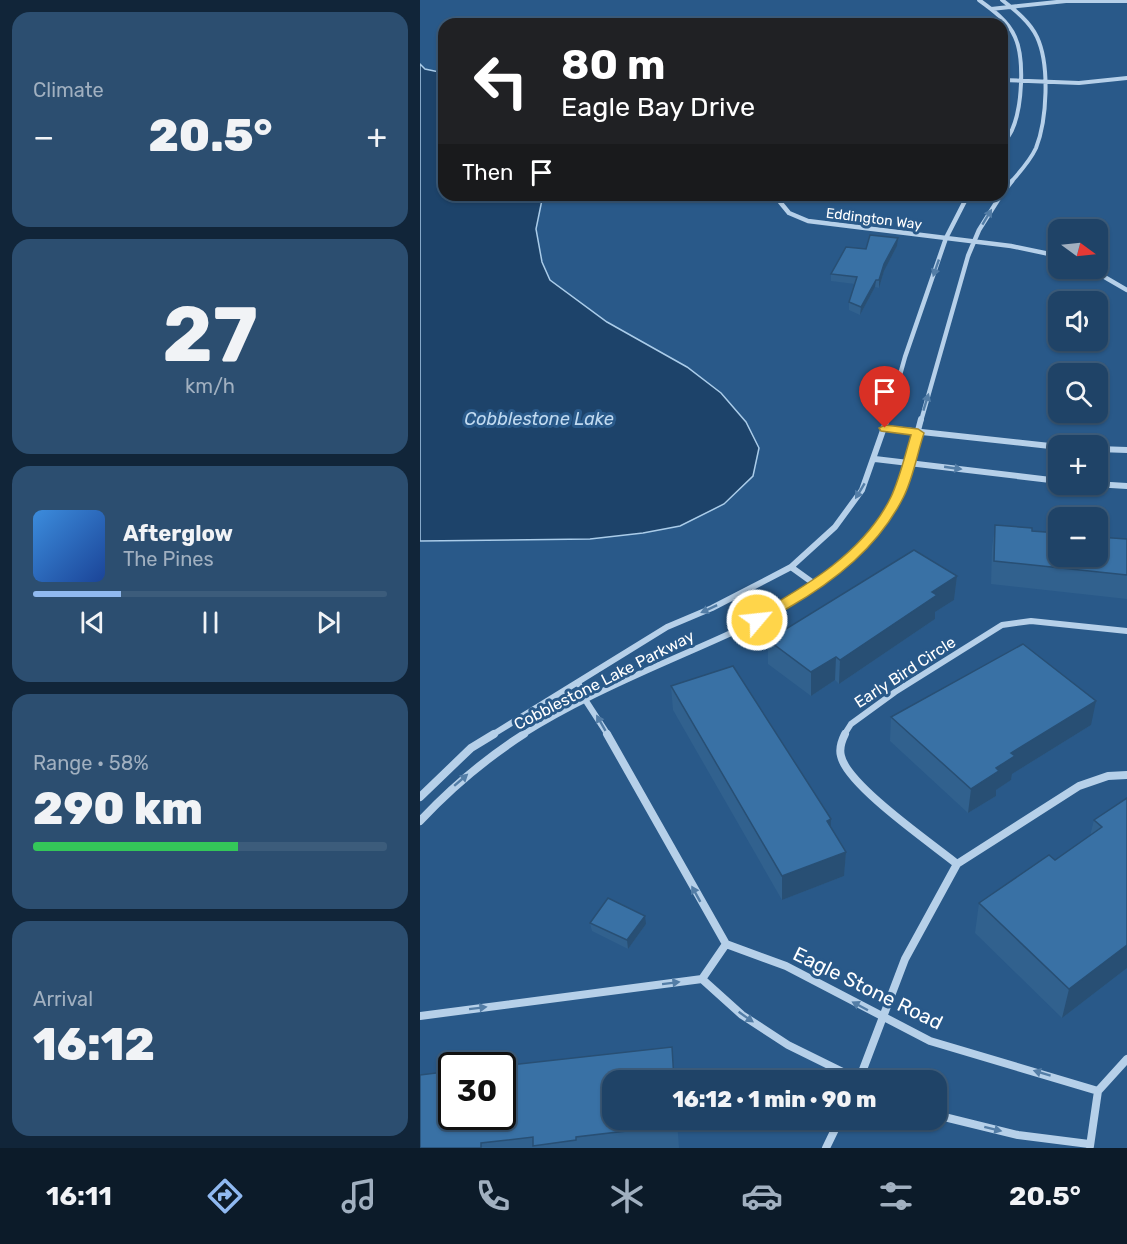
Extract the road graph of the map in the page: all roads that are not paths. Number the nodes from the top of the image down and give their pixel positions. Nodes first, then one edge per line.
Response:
1 (981, 0) edge
2 (1002, 0) edge
3 (1127, 1) edge
4 (1011, 6) junction
5 (991, 9) junction
6 (1001, 18) edge
7 (1008, 27) edge
8 (1127, 78) edge
9 (1008, 80) edge
10 (1019, 81) junction
11 (1043, 82) junction
12 (1008, 136) edge
13 (1008, 187) edge
14 (781, 201) edge
15 (964, 201) edge
16 (998, 201) edge
17 (946, 238) junction
18 (973, 241) junction
19 (1048, 253) edge
20 (1108, 279) edge
21 (1127, 290) edge
22 (885, 428) junction
23 (918, 433) junction
24 (1048, 446) edge
25 (1108, 449) edge
26 (1127, 450) edge
27 (874, 459) junction
28 (910, 462) junction
29 (1048, 480) edge
30 (1108, 485) edge
31 (1127, 486) edge
32 (791, 567) junction
33 (816, 585) junction
34 (1127, 631) edge
35 (578, 682) junction
36 (586, 701) junction
37 (1127, 775) edge
38 (420, 797) edge
39 (420, 821) edge
40 (957, 864) junction
41 (726, 944) junction
42 (702, 979) junction
43 (420, 1016) edge
44 (882, 1018) junction
45 (1127, 1059) edge
46 (839, 1070) edge
47 (863, 1070) edge
48 (1098, 1091) junction
49 (947, 1118) edge
50 (835, 1130) edge
51 (1090, 1146) edge
52 (826, 1148) edge

1 - 5 street
2 - 4 street, Cobblestone Lake Parkway
3 - 4 street
4 - 5 street
4 - 11 street, Cobblestone Lake Parkway
5 - 6 street
7 - 10 street
8 - 11 street
9 - 10 street
10 - 11 street
10 - 12 street
11 - 13 street, Cobblestone Lake Parkway
14 - 17 street, Eddington Way
15 - 17 street, Cobblestone Lake Parkway
18 -> 16 street, Cobblestone Lake Parkway
17 - 18 street
17 -> 22 street, Cobblestone Lake Parkway
18 - 19 street
23 -> 18 street, Cobblestone Lake Parkway
20 - 21 street
22 - 23 street
22 - 27 street, Cobblestone Lake Parkway
23 - 24 street
23 - 28 street, Cobblestone Lake Parkway
25 - 26 street
27 - 28 street
27 -> 32 street, Cobblestone Lake Parkway
28 -> 29 street
28 - 33 street, Cobblestone Lake Parkway
30 - 31 street
32 - 33 street
32 -> 35 street, Cobblestone Lake Parkway
33 - 36 street, Cobblestone Lake Parkway
34 - 40 street, Early Bird Circle
35 - 36 street
35 - 38 street, Cobblestone Lake Parkway
39 -> 36 street, Cobblestone Lake Parkway
41 -> 36 street
37 - 40 street
40 - 44 street
41 - 42 street
44 -> 41 street, Eagle Stone Road
43 -> 42 street
42 -> 46 street
44 - 47 street
48 -> 44 street, Eagle Stone Road
45 - 48 street
48 - 51 street
49 -> 51 street
50 - 52 street

